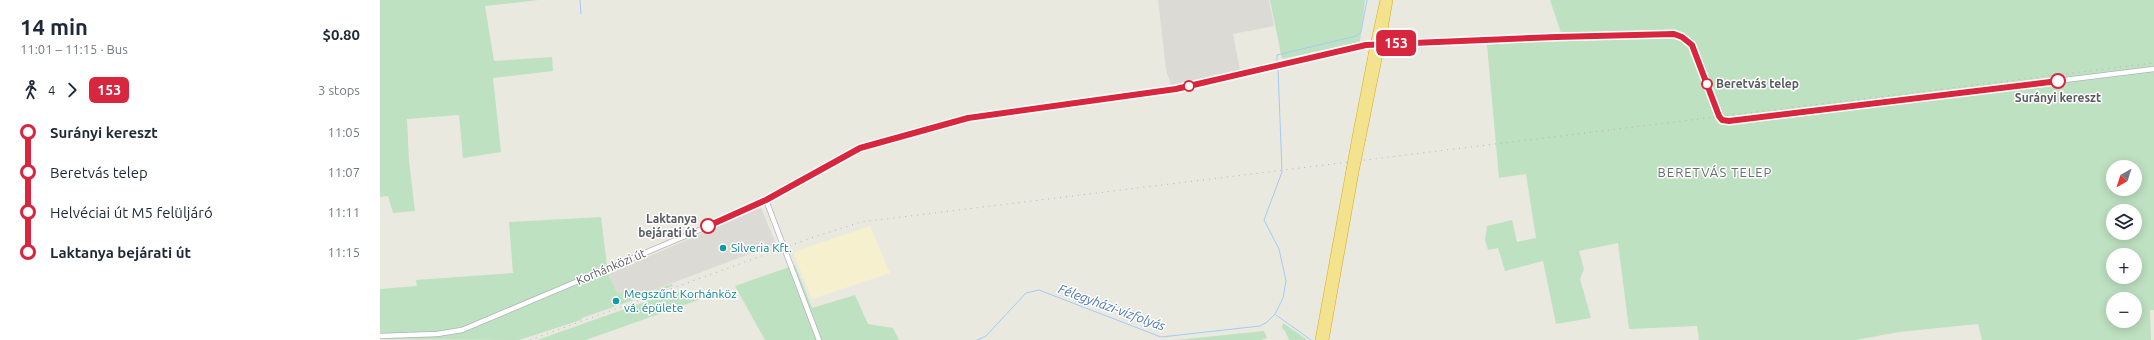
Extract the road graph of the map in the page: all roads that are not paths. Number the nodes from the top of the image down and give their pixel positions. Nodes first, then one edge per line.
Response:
1 (1384, 0) edge
2 (1390, 0) edge
3 (1379, 35) junction
4 (2154, 69) edge
5 (1353, 171) junction
6 (766, 200) junction
7 (380, 336) edge
8 (819, 340) edge
9 (1319, 340) edge
10 (1325, 340) edge

1 - 3 highway
2 - 3 highway
3 - 5 highway, bridge
4 - 6 street, Korhánközi út
5 - 9 highway
5 - 10 highway
6 - 7 street, Korhánközi út
6 - 8 street

